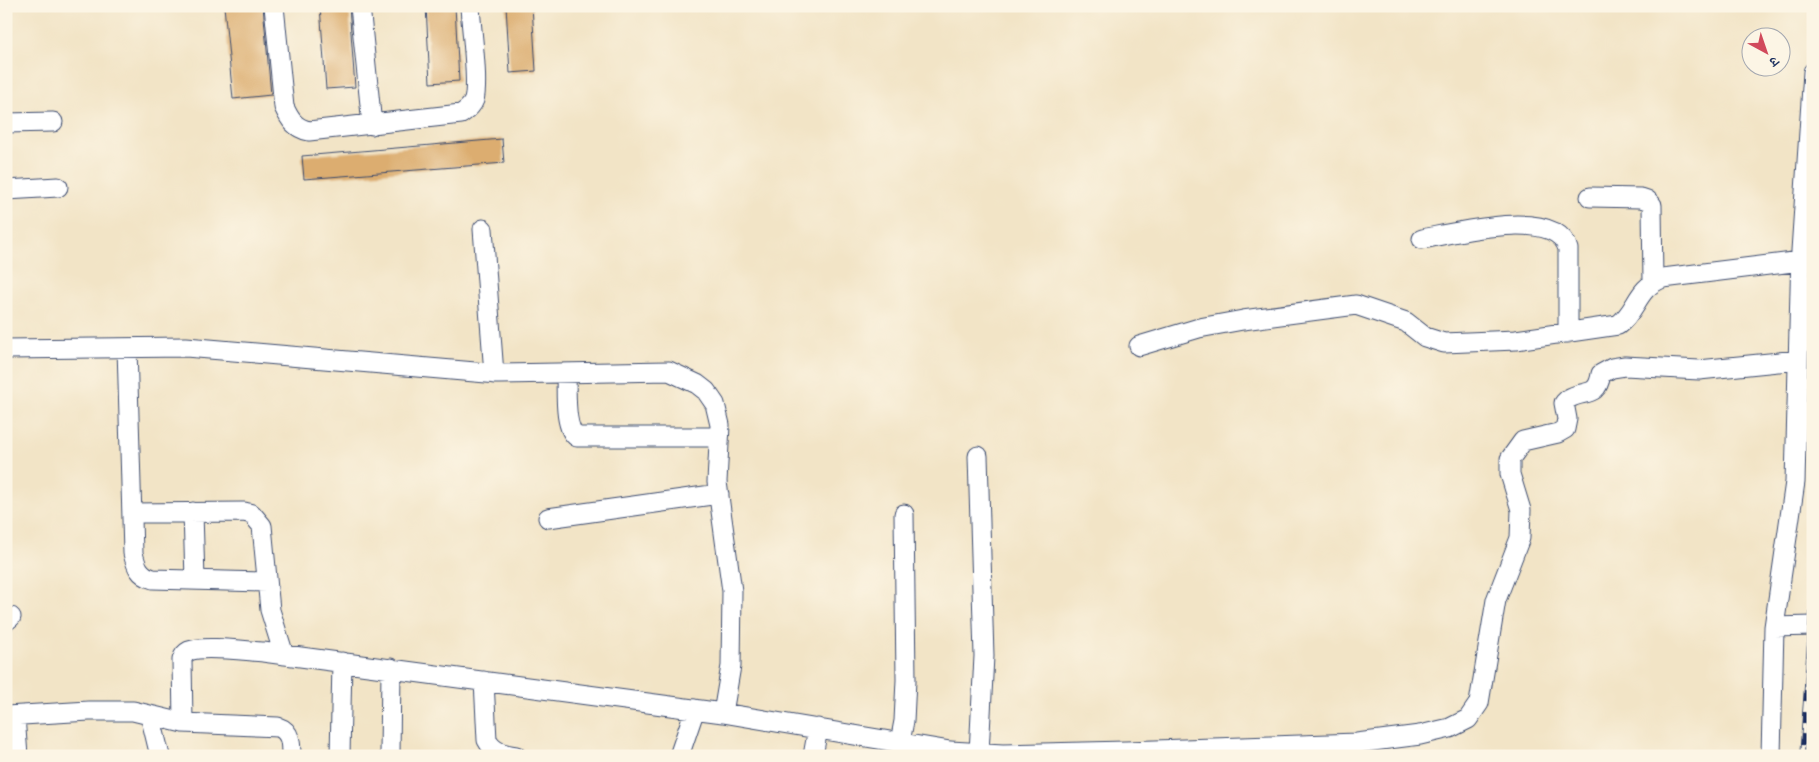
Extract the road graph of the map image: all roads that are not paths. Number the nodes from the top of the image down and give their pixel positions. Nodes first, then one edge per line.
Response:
1 (274, 6) edge
2 (360, 6) edge
3 (470, 6) edge
4 (1813, 72) edge
5 (53, 122) dead end
6 (6, 123) edge
7 (372, 125) junction
8 (58, 187) dead end
9 (6, 190) edge
10 (1590, 197) dead end
11 (483, 229) dead end
12 (1422, 239) dead end
13 (1801, 261) junction
14 (1653, 282) junction
15 (1568, 333) junction
16 (1140, 346) dead end
17 (127, 348) junction
18 (6, 349) edge
19 (1798, 360) junction
20 (566, 373) junction
21 (494, 374) junction
22 (719, 437) junction
23 (978, 456) dead end
24 (719, 494) junction
25 (193, 512) junction
26 (132, 514) junction
27 (904, 514) dead end
28 (548, 518) dead end
29 (195, 580) junction
30 (266, 582) junction
31 (1813, 626) edge
32 (1774, 627) junction
33 (284, 655) junction
34 (342, 662) junction
35 (391, 668) junction
36 (484, 681) junction
37 (695, 709) junction
38 (723, 713) junction
39 (150, 715) junction
40 (11, 716) edge
41 (183, 723) junction
42 (818, 728) junction
43 (908, 748) edge
44 (979, 753) junction
45 (497, 754) edge
46 (18, 756) edge
47 (160, 756) edge
48 (291, 756) edge
49 (340, 756) edge
50 (390, 756) edge
51 (516, 756) edge
52 (679, 756) edge
53 (813, 756) edge
54 (1771, 756) edge

1 - 7 street
2 - 7 street
3 - 7 street
4 - 13 street
5 - 6 street
8 - 9 street
10 - 14 street
11 - 21 street
12 - 15 street
13 - 14 street
13 - 19 street
14 - 15 street
15 - 16 street
17 - 18 street
17 - 21 street
17 - 26 street
19 - 32 street
19 - 44 street
20 - 21 street
20 - 22 street
20 - 22 street
22 - 24 street
23 - 44 street
24 - 28 street
24 - 38 street
25 - 26 street
25 - 29 street
25 - 30 street
26 - 29 street
27 - 43 street
29 - 30 street
30 - 33 street
31 - 32 street
32 - 54 street
33 - 34 street
33 - 41 street
34 - 35 street
34 - 49 street
35 - 36 street
35 - 50 street
36 - 37 street
36 - 45 street
37 - 38 street
37 - 52 street
38 - 42 street
39 - 40 street
39 - 41 street
39 - 47 street
40 - 46 street
41 - 48 street
42 - 43 street
42 - 53 street
43 - 44 street
45 - 51 street

